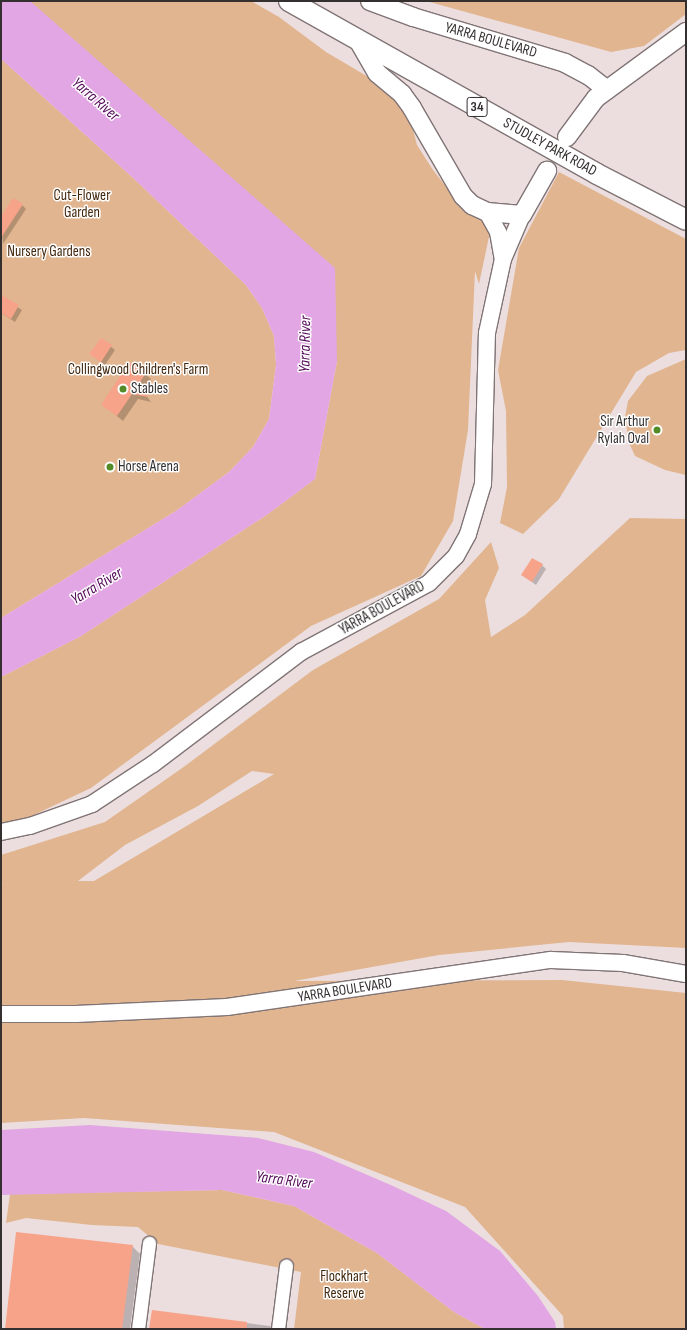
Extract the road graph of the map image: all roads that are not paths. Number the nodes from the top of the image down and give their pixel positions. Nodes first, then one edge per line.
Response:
1 (289, 1) edge
2 (370, 1) edge
3 (686, 32) edge
4 (358, 40) junction
5 (607, 90) junction
6 (567, 137) dead end
7 (547, 171) dead end
8 (487, 212) junction
9 (522, 215) junction
10 (686, 220) edge
11 (502, 259) junction
12 (1, 832) edge
13 (686, 974) edge
14 (1, 1014) edge
15 (149, 1243) dead end
16 (286, 1266) dead end
17 (138, 1329) edge
18 (278, 1329) edge

1 - 4 main road, STUDLEY PARK ROAD / 34
2 - 5 main road, YARRA BOULEVARD
3 - 5 main road
4 - 8 main road
4 - 10 main road, STUDLEY PARK ROAD / 34
5 - 6 main road
7 - 9 main road, YARRA BOULEVARD
8 - 9 main road
8 - 11 street
9 - 11 street, YARRA BOULEVARD
11 - 12 street, YARRA BOULEVARD
13 - 14 street, YARRA BOULEVARD
15 - 17 street
16 - 18 street

